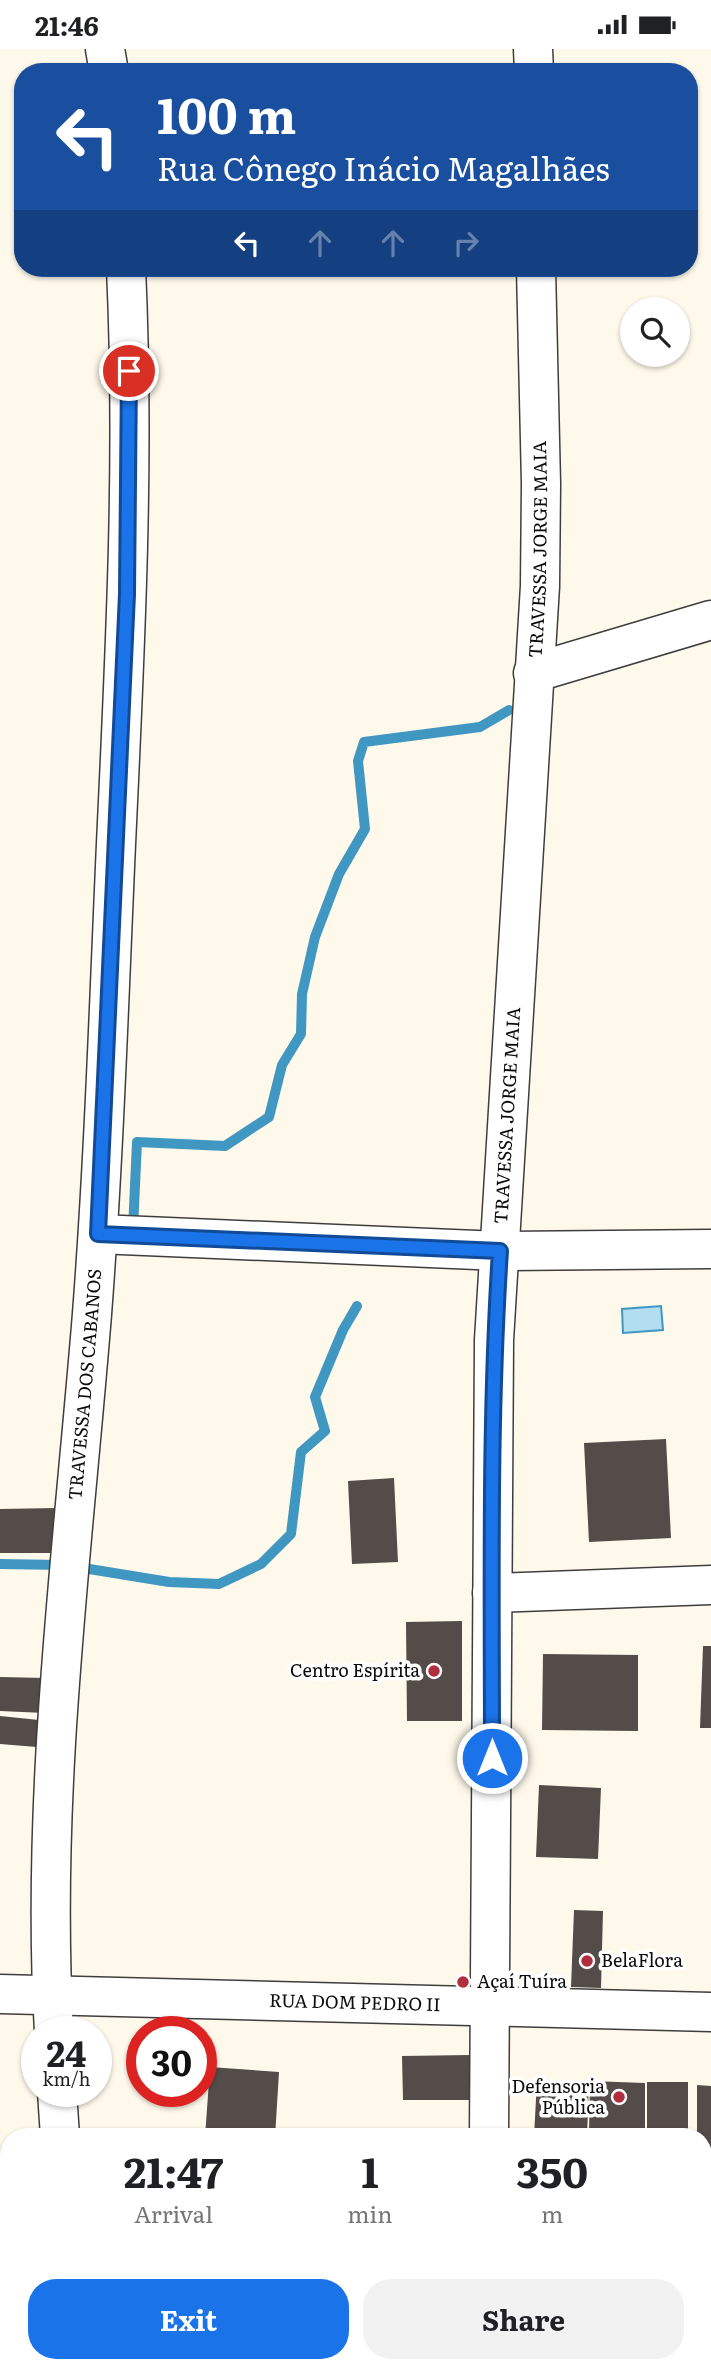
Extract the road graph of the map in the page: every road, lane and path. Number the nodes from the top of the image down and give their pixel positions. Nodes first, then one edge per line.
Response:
1 (126, 277) edge
2 (537, 277) edge
3 (711, 619) edge
4 (533, 673) junction
5 (98, 1234) junction
6 (711, 1249) edge
7 (500, 1251) junction
8 (711, 1585) edge
9 (492, 1593) junction
10 (0, 1994) edge
11 (491, 2005) junction
12 (711, 2012) edge
13 (53, 2013) edge
14 (58, 2107) edge
15 (59, 2128) edge
16 (489, 2128) edge

1 - 5 street, TRAVESSA DOS CABANOS
2 - 4 street, TRAVESSA JORGE MAIA
3 - 4 street
4 - 7 street, TRAVESSA JORGE MAIA
5 - 7 street
5 - 13 street, TRAVESSA DOS CABANOS
6 - 7 street
7 - 9 street, TRAVESSA JORGE MAIA
8 - 9 street
9 - 11 street, TRAVESSA JORGE MAIA
10 - 13 street, RUA DOM PEDRO II
11 - 12 street, RUA DOM PEDRO II
11 - 13 street, RUA DOM PEDRO II
11 - 16 street, TRAVESSA JORGE MAIA
14 - 15 street

